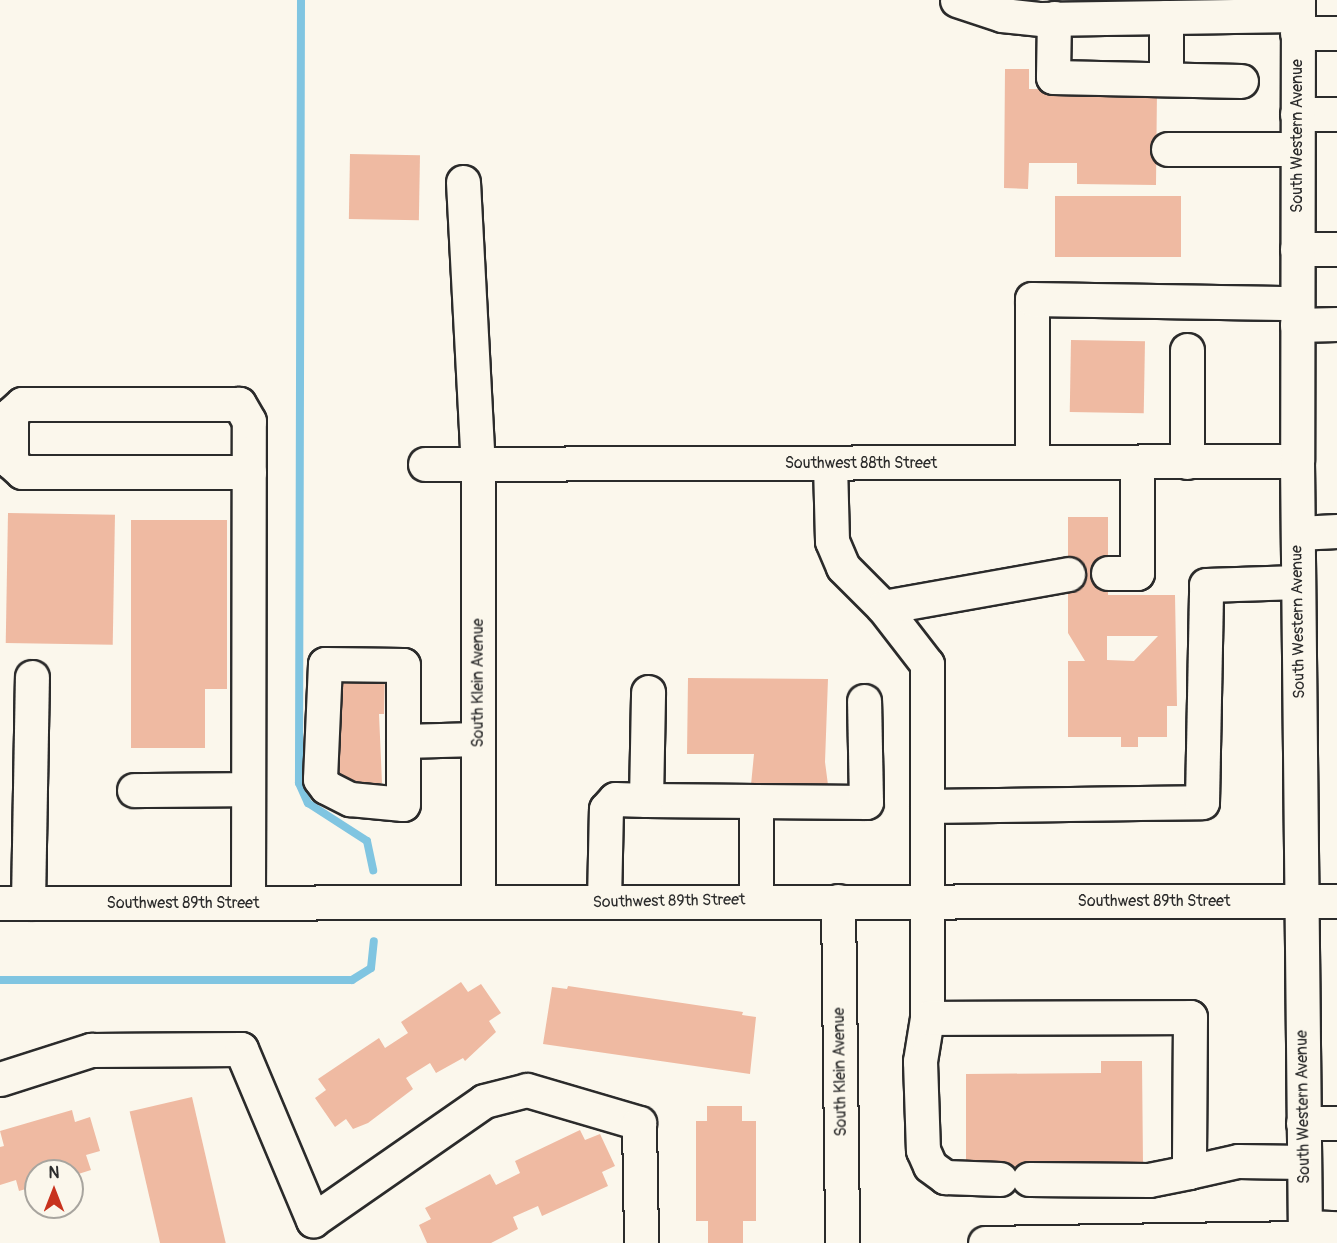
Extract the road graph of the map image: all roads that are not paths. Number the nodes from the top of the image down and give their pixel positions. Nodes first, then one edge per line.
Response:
1 (957, 0) edge
2 (1298, 16) edge
3 (1166, 17) junction
4 (1054, 18) junction
5 (1337, 33) edge
6 (1166, 80) junction
7 (1241, 81) dead end
8 (1297, 114) junction
9 (1337, 114) edge
10 (1168, 149) dead end
11 (1297, 149) junction
12 (463, 182) dead end
13 (1297, 249) junction
14 (1337, 249) edge
15 (1297, 314) junction
16 (1337, 324) edge
17 (1187, 350) dead end
18 (1297, 461) junction
19 (1032, 462) junction
20 (1137, 462) junction
21 (1187, 462) junction
22 (426, 464) dead end
23 (830, 464) junction
24 (478, 465) junction
25 (249, 472) junction
26 (1337, 531) edge
27 (1298, 533) junction
28 (1108, 573) dead end
29 (1068, 574) dead end
30 (1298, 582) junction
31 (883, 607) junction
32 (32, 677) dead end
33 (648, 692) dead end
34 (864, 701) dead end
35 (478, 739) junction
36 (402, 741) junction
37 (246, 789) junction
38 (134, 790) dead end
39 (646, 800) junction
40 (756, 803) junction
41 (927, 806) junction
42 (756, 900) junction
43 (838, 901) junction
44 (928, 901) junction
45 (1301, 901) junction
46 (1337, 901) edge
47 (248, 902) junction
48 (478, 902) junction
49 (604, 902) junction
50 (14, 903) edge
51 (927, 1018) junction
52 (0, 1079) edge
53 (1304, 1123) junction
54 (1337, 1123) edge
55 (1304, 1162) junction
56 (1189, 1172) junction
57 (1337, 1227) edge
58 (1305, 1236) edge
59 (1209, 1242) edge
60 (641, 1243) edge
61 (842, 1243) edge
62 (985, 1243) edge

1 - 4 main road
2 - 3 main road
2 - 5 main road
2 - 8 main road, South Western Avenue
3 - 4 main road
3 - 6 main road
4 - 6 main road
6 - 7 main road
8 - 9 main road
8 - 11 main road, South Western Avenue
10 - 11 main road
11 - 13 main road, South Western Avenue
12 - 24 main road, South Klein Avenue
13 - 14 main road
13 - 15 main road, South Western Avenue
15 - 16 main road
15 - 18 main road, South Western Avenue
15 - 19 main road
17 - 21 main road
18 - 21 main road, Southwest 88th Street
18 - 27 main road, South Western Avenue
19 - 20 main road, Southwest 88th Street
19 - 23 main road, Southwest 88th Street
20 - 21 main road, Southwest 88th Street
20 - 28 main road
22 - 24 main road, Southwest 88th Street
23 - 24 main road, Southwest 88th Street
23 - 31 main road
24 - 35 main road, South Klein Avenue
25 - 25 main road
25 - 37 main road
26 - 27 main road
27 - 30 main road, South Western Avenue
29 - 31 main road
30 - 41 main road
30 - 45 main road, South Western Avenue
31 - 41 main road
32 - 50 main road
33 - 39 main road
34 - 40 main road
35 - 36 main road
35 - 48 main road, South Klein Avenue
36 - 36 main road
37 - 38 main road
37 - 47 main road
39 - 40 main road
39 - 49 main road
40 - 42 main road
41 - 44 main road
42 - 43 main road, Southwest 89th Street
42 - 49 main road, Southwest 89th Street
43 - 44 main road, Southwest 89th Street
43 - 61 main road, South Klein Avenue
44 - 45 main road, Southwest 89th Street
44 - 51 main road
45 - 46 main road, Southwest 89th Street
45 - 53 main road, South Western Avenue
47 - 48 main road, Southwest 89th Street
47 - 50 main road, Southwest 89th Street
48 - 49 main road, Southwest 89th Street
51 - 56 main road
51 - 56 main road
52 - 60 main road
53 - 54 main road
53 - 55 main road, South Western Avenue
55 - 56 main road
55 - 58 main road, South Western Avenue
57 - 58 main road
58 - 59 main road
59 - 62 main road

